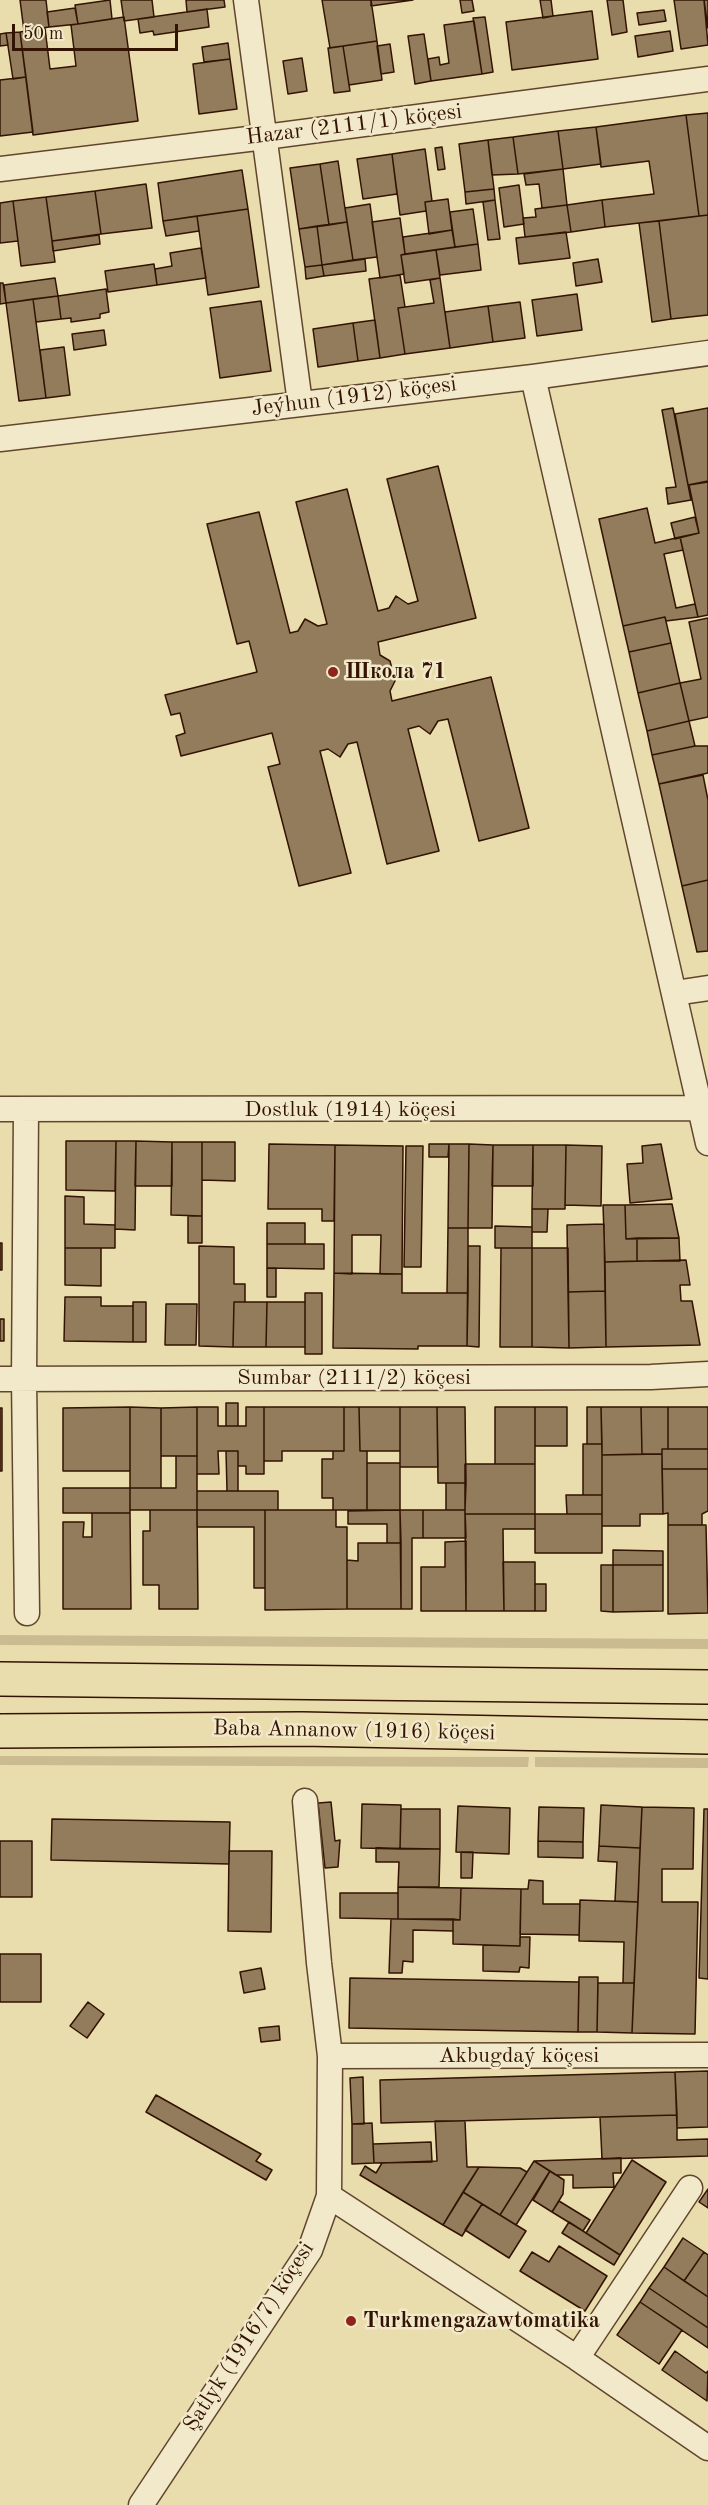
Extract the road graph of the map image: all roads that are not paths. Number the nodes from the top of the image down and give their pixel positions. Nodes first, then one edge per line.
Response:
1 (246, 0) edge
2 (708, 79) edge
3 (265, 137) junction
4 (0, 169) edge
5 (708, 353) edge
6 (533, 377) junction
7 (300, 403) junction
8 (0, 439) edge
9 (708, 988) edge
10 (675, 993) junction
11 (700, 1108) junction
12 (0, 1109) edge
13 (26, 1110) junction
14 (708, 1143) edge
15 (708, 1374) edge
16 (0, 1379) edge
17 (24, 1379) junction
18 (27, 1613) dead end
19 (0, 1679) edge
20 (708, 1687) edge
21 (0, 1731) edge
22 (708, 1737) edge
23 (305, 1801) dead end
24 (708, 2055) edge
25 (330, 2056) junction
26 (690, 2188) dead end
27 (329, 2196) junction
28 (577, 2358) junction
29 (708, 2448) edge
30 (141, 2505) edge

1 - 3 street
2 - 3 street, Hazar (2111/1) köçesi
3 - 4 street, Hazar (2111/1) köçesi
3 - 7 street
5 - 6 street, Jeýhun (1912) köçesi
6 - 7 street, Jeýhun (1912) köçesi
6 - 10 street
7 - 8 street, Jeýhun (1912) köçesi
9 - 10 street
10 - 11 street
11 - 13 street, Dostluk (1914) köçesi
11 - 14 street
12 - 13 street, Dostluk (1914) köçesi
13 - 17 street
15 - 17 street, Sumbar (2111/2) köçesi
16 - 17 street, Sumbar (2111/2) köçesi
17 - 18 street
19 - 20 main road
21 - 22 main road, Baba Annanow (1916) köçesi
23 - 25 street, Şatlyk (1916/7) köçesi
24 - 25 street, Akbugdaý köçesi
25 - 27 street, Şatlyk (1916/7) köçesi
26 - 28 street
27 - 28 street
27 - 30 street, Şatlyk (1916/7) köçesi
28 - 29 street

